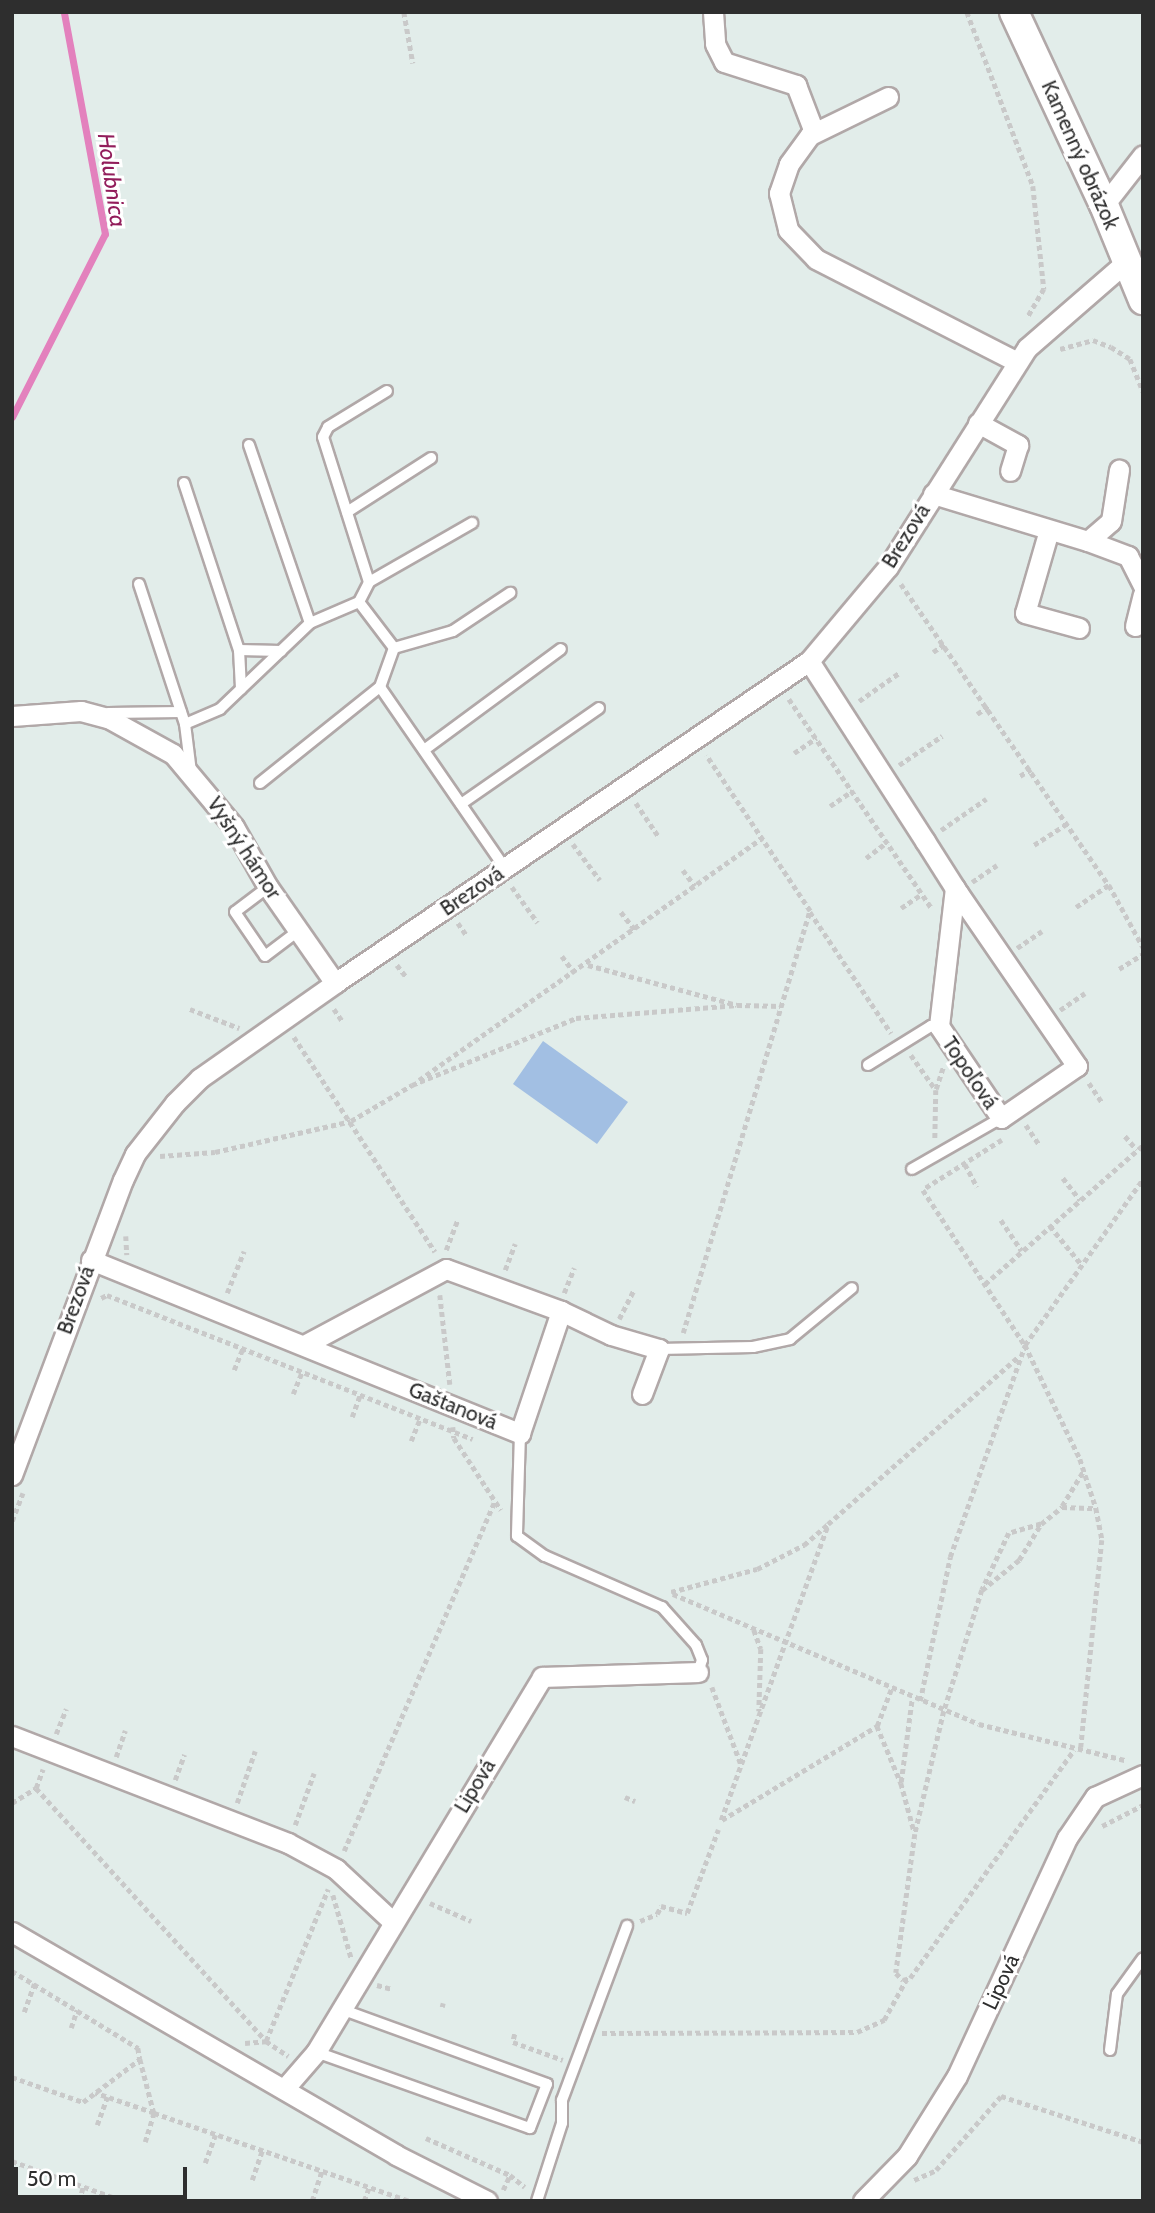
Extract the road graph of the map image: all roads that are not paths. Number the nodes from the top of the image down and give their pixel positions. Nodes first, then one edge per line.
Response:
1 (713, 12) edge
2 (1014, 12) edge
3 (888, 97) dead end
4 (814, 132) junction
5 (1143, 155) edge
6 (1104, 205) junction
7 (1126, 262) junction
8 (1143, 300) edge
9 (1022, 355) junction
10 (387, 391) dead end
11 (978, 423) junction
12 (249, 445) dead end
13 (431, 458) dead end
14 (1119, 470) dead end
15 (1010, 471) dead end
16 (184, 483) dead end
17 (933, 494) junction
18 (347, 513) junction
19 (472, 523) dead end
20 (1049, 530) junction
21 (1087, 541) junction
22 (369, 582) junction
23 (139, 584) dead end
24 (1143, 584) edge
25 (510, 593) dead end
26 (1143, 595) edge
27 (359, 602) junction
28 (310, 623) junction
29 (1135, 626) dead end
30 (1079, 628) dead end
31 (394, 648) junction
32 (561, 649) dead end
33 (239, 650) junction
34 (281, 651) junction
35 (809, 661) junction
36 (380, 687) junction
37 (241, 689) junction
38 (598, 708) dead end
39 (181, 712) junction
40 (91, 713) junction
41 (12, 716) edge
42 (185, 724) junction
43 (424, 750) junction
44 (191, 773) junction
45 (260, 783) dead end
46 (461, 804) junction
47 (507, 875) junction
48 (268, 887) junction
49 (956, 890) junction
50 (299, 931) junction
51 (336, 992) junction
52 (939, 1026) junction
53 (868, 1065) dead end
54 (1007, 1129) junction
55 (912, 1169) dead end
56 (91, 1260) junction
57 (852, 1288) dead end
58 (561, 1311) junction
59 (306, 1344) junction
60 (659, 1349) junction
61 (642, 1394) dead end
62 (520, 1433) junction
63 (12, 1475) edge
64 (700, 1666) joint
65 (12, 1737) edge
66 (1141, 1776) edge
67 (392, 1921) junction
68 (627, 1926) road end
69 (12, 1932) edge
70 (1143, 1958) edge
71 (339, 2008) junction
72 (1110, 2050) dead end
73 (310, 2059) junction
74 (284, 2088) junction
75 (487, 2201) edge
76 (537, 2201) edge
77 (863, 2201) edge

1 - 4 street
2 - 6 main road, Kamenný obrázok
3 - 4 street
4 - 9 street
5 - 6 street
6 - 7 main road, Kamenný obrázok
7 - 8 main road, Kamenný obrázok
7 - 9 street, Brezová
9 - 11 street, Brezová
10 - 18 lane
11 - 15 street
11 - 17 street, Brezová
12 - 28 lane
13 - 18 lane
14 - 21 street
16 - 33 lane
17 - 20 street
17 - 35 street, Brezová
18 - 22 lane
19 - 22 lane
20 - 21 street
20 - 30 street
21 - 24 street
22 - 27 lane
23 - 39 lane
25 - 31 lane
26 - 29 street
27 - 28 lane
27 - 31 lane
28 - 34 lane
31 - 36 lane
32 - 43 lane
33 - 34 lane
33 - 37 lane
34 - 37 lane
35 - 47 street, Brezová
35 - 49 street, Topoľová
36 - 43 lane
36 - 45 lane
37 - 42 lane
38 - 46 lane
39 - 40 lane
39 - 42 lane
40 - 41 street, Vyšný hámor
40 - 44 street, Vyšný hámor
42 - 44 lane
43 - 46 lane
44 - 48 street, Vyšný hámor
46 - 47 lane
47 - 51 street, Brezová
48 - 50 street, Vyšný hámor
48 - 50 lane
49 - 52 street, Topoľová
49 - 54 street, Topoľová
50 - 51 street, Vyšný hámor
51 - 56 street, Brezová
52 - 53 lane
52 - 54 street, Topoľová
54 - 55 lane
56 - 59 street, Gaštanová
56 - 63 street, Brezová
57 - 60 lane
58 - 59 street
58 - 60 street
58 - 62 street, Gaštanová
59 - 62 street, Gaštanová
60 - 61 street
62 - 64 lane
64 - 67 street, Lipová
65 - 67 street
66 - 77 street, Lipová
67 - 71 street, Lipová
68 - 76 lane
69 - 74 street
70 - 72 lane
71 - 73 street, Lipová
71 - 73 lane
73 - 74 street, Lipová
74 - 75 street

